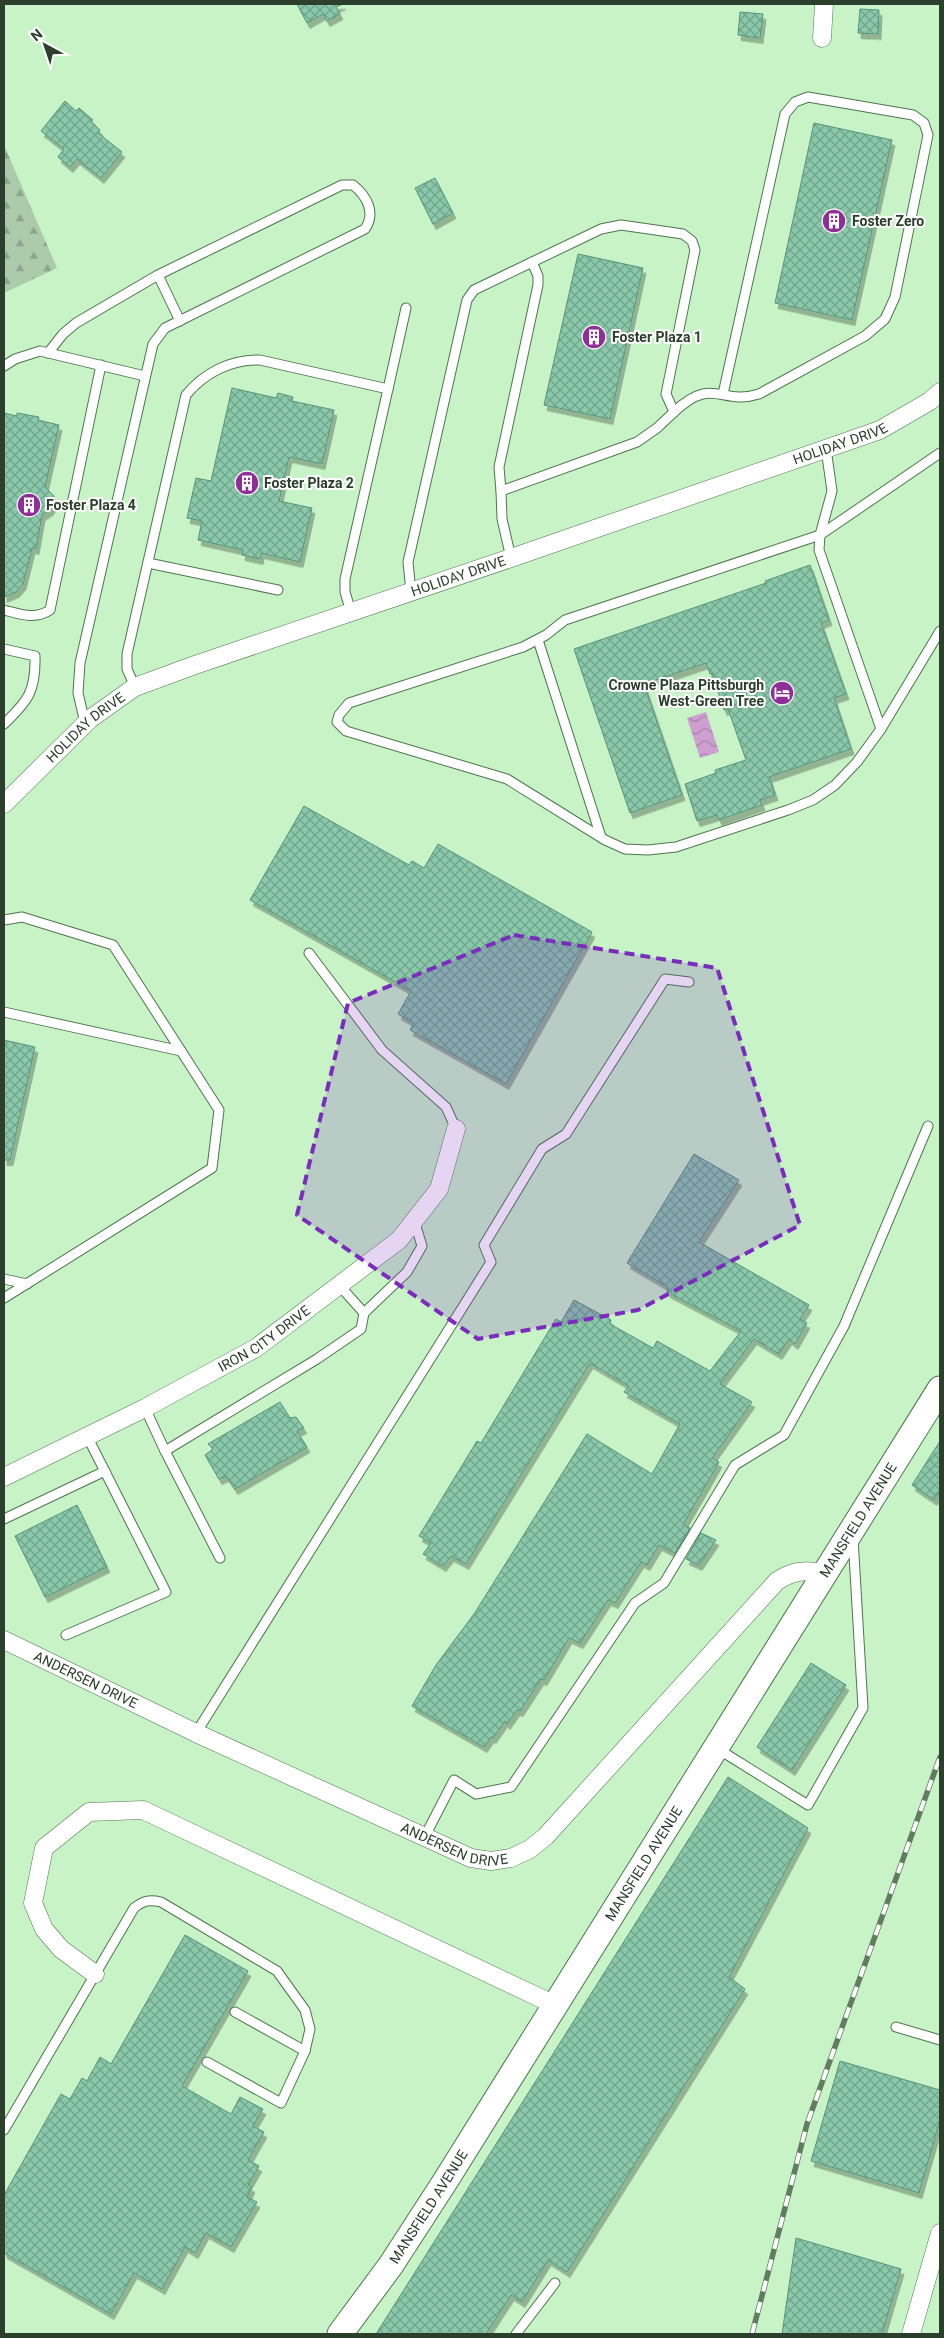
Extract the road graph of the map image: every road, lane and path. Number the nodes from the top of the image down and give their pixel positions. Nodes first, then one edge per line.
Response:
1 (824, 4) edge
2 (822, 38) dead end
3 (532, 262) junction
4 (158, 275) junction
5 (406, 308) dead end
6 (180, 320) junction
7 (48, 353) junction
8 (101, 365) junction
9 (4, 366) edge
10 (145, 376) junction
11 (388, 389) junction
12 (940, 392) edge
13 (723, 394) junction
14 (674, 412) junction
15 (826, 449) junction
16 (940, 453) edge
17 (501, 492) junction
18 (820, 535) junction
19 (512, 558) junction
20 (148, 563) junction
21 (278, 590) dead end
22 (411, 592) junction
23 (4, 610) edge
24 (351, 612) junction
25 (940, 631) edge
26 (538, 640) junction
27 (4, 649) edge
28 (135, 687) junction
29 (85, 723) junction
30 (4, 724) edge
31 (880, 729) junction
32 (5, 801) edge
33 (601, 837) junction
34 (4, 920) edge
35 (309, 953) dead end
36 (688, 982) dead end
37 (4, 1012) edge
38 (181, 1051) junction
39 (928, 1126) dead end
40 (456, 1129) joint
41 (414, 1220) junction
42 (4, 1279) edge
43 (27, 1284) junction
44 (339, 1285) junction
45 (4, 1298) edge
46 (364, 1313) junction
47 (940, 1389) edge
48 (145, 1408) junction
49 (87, 1436) junction
50 (165, 1451) junction
51 (105, 1472) junction
52 (4, 1477) edge
53 (4, 1518) edge
54 (853, 1528) junction
55 (220, 1558) dead end
56 (825, 1573) junction
57 (66, 1635) dead end
58 (4, 1640) edge
59 (196, 1733) junction
60 (716, 1748) junction
61 (424, 1838) junction
62 (95, 1974) junction
63 (555, 2005) junction
64 (235, 2012) dead end
65 (896, 2027) dead end
66 (940, 2040) edge
67 (305, 2051) junction
68 (207, 2062) dead end
69 (4, 2130) edge
70 (940, 2233) edge
71 (555, 2283) dead end
72 (340, 2334) edge
73 (516, 2334) edge
74 (911, 2334) edge

1 - 2 street
3 - 14 lane
3 - 17 lane
3 - 22 lane
4 - 6 lane
4 - 6 lane
4 - 7 lane
5 - 11 lane
6 - 10 lane
7 - 8 lane
7 - 9 lane
8 - 10 lane
8 - 23 lane
10 - 29 lane
11 - 20 lane
11 - 24 lane
12 - 15 street, HOLIDAY DRIVE
13 - 13 lane
13 - 14 lane
14 - 17 lane
15 - 18 lane
15 - 19 street, HOLIDAY DRIVE
16 - 18 lane
17 - 19 lane
18 - 26 lane
18 - 31 lane
19 - 22 street, HOLIDAY DRIVE
20 - 21 lane
20 - 28 lane
22 - 24 street, HOLIDAY DRIVE
24 - 28 street, HOLIDAY DRIVE
25 - 31 lane
26 - 33 lane
26 - 33 lane
27 - 30 lane
28 - 29 street, HOLIDAY DRIVE
29 - 32 street, HOLIDAY DRIVE
31 - 33 lane
34 - 38 lane
35 - 40 lane
36 - 59 lane
37 - 38 lane
38 - 43 lane
39 - 61 lane
40 - 41 street, IRON CITY DRIVE
41 - 44 street, IRON CITY DRIVE
41 - 46 lane
42 - 43 lane
43 - 45 lane
44 - 46 lane
44 - 48 street, IRON CITY DRIVE
46 - 50 lane
47 - 54 main road, MANSFIELD AVENUE
48 - 49 street, IRON CITY DRIVE
48 - 50 lane
49 - 51 lane
49 - 52 street, IRON CITY DRIVE
50 - 55 lane
51 - 53 lane
51 - 57 lane
54 - 56 main road, MANSFIELD AVENUE
54 - 60 lane
56 - 60 main road, MANSFIELD AVENUE
56 - 61 street, ANDERSEN DRIVE
58 - 59 street, ANDERSEN DRIVE
59 - 61 street, ANDERSEN DRIVE
60 - 63 main road, MANSFIELD AVENUE
62 - 63 street
62 - 67 lane
62 - 69 lane
63 - 72 main road, MANSFIELD AVENUE
64 - 67 lane
65 - 66 lane
67 - 68 lane
70 - 74 street
71 - 73 lane

